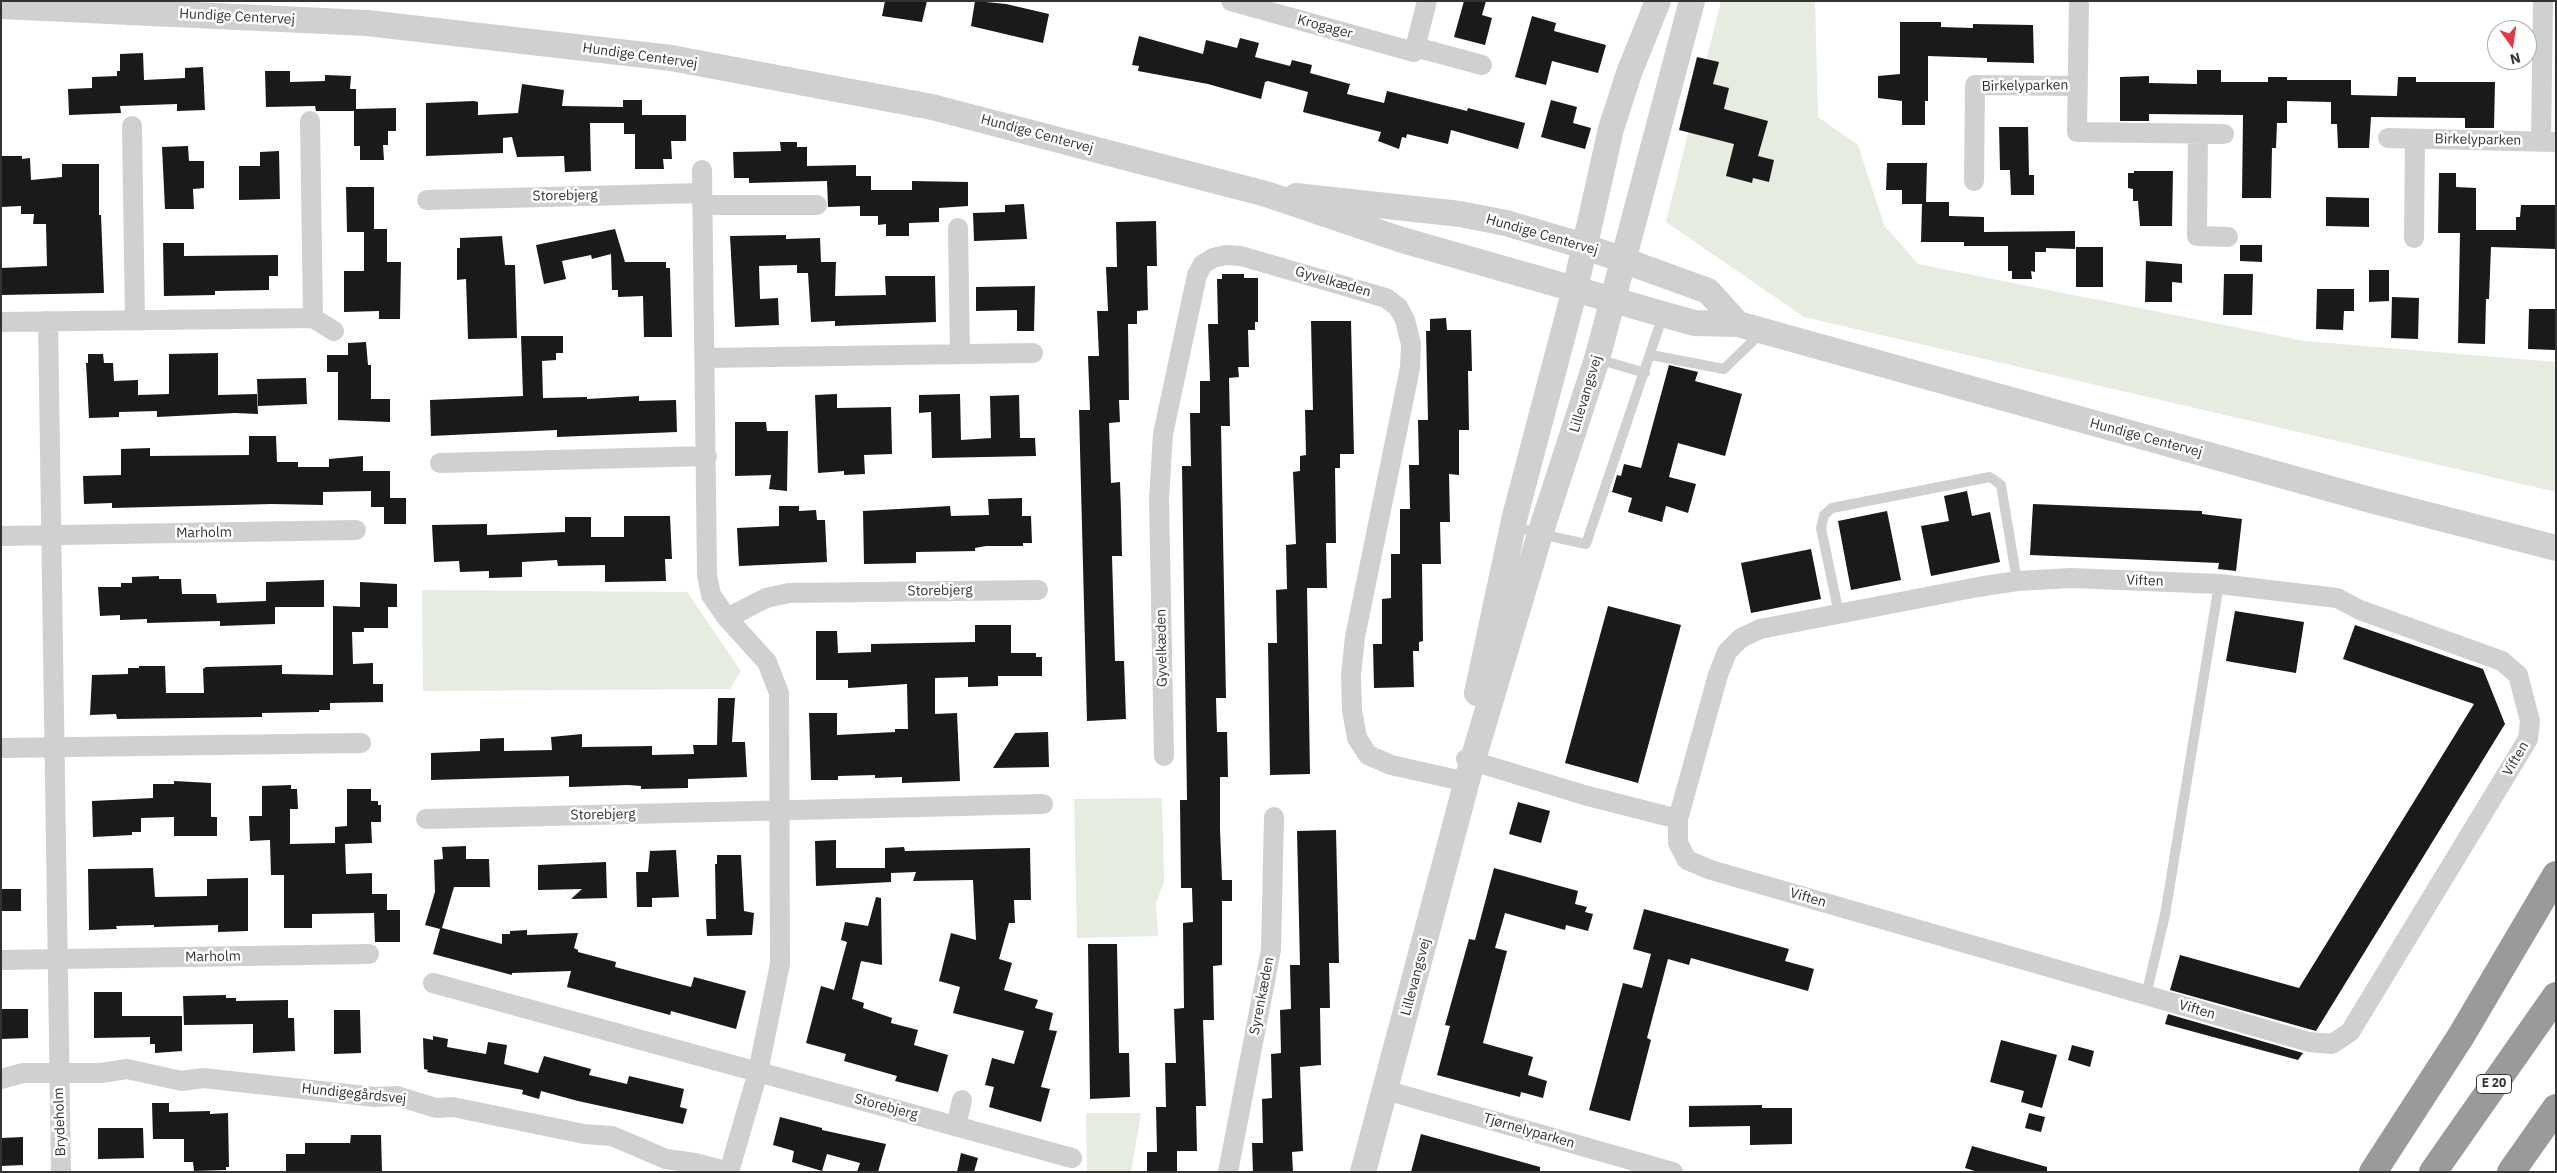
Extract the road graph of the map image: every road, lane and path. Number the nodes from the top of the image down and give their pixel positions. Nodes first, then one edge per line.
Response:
1 (1231, 1) edge
2 (1427, 1) edge
3 (1658, 1) edge
4 (1692, 1) edge
5 (2079, 1) edge
6 (2543, 1) edge
7 (1, 6) edge
8 (1415, 47) junction
9 (1482, 65) dead end
10 (2078, 86) junction
11 (310, 121) dead end
12 (132, 126) dead end
13 (2198, 134) junction
14 (2224, 134) dead end
15 (2388, 138) dead end
16 (2416, 139) junction
17 (2549, 142) edge
18 (702, 170) dead end
19 (1974, 181) dead end
20 (1266, 194) junction
21 (702, 199) junction
22 (427, 200) dead end
23 (817, 205) dead end
24 (958, 228) dead end
25 (2228, 237) dead end
26 (2414, 238) dead end
27 (1584, 246) junction
28 (1624, 260) junction
29 (1574, 289) junction
30 (1613, 301) junction
31 (1664, 315) junction
32 (313, 318) junction
33 (135, 320) junction
34 (1, 322) edge
35 (48, 322) junction
36 (1750, 328) junction
37 (334, 331) dead end
38 (1033, 353) dead end
39 (960, 354) junction
40 (1651, 355) junction
41 (706, 358) junction
42 (1597, 359) junction
43 (1645, 373) junction
44 (707, 456) junction
45 (440, 464) dead end
46 (1513, 526) junction
47 (356, 530) dead end
48 (1540, 534) junction
49 (51, 535) junction
50 (1, 536) edge
51 (2556, 548) edge
52 (2016, 581) junction
53 (2219, 584) junction
54 (1038, 590) dead end
55 (1839, 614) junction
56 (727, 618) junction
57 (361, 743) dead end
58 (54, 747) junction
59 (1, 748) edge
60 (1164, 756) dead end
61 (1468, 768) junction
62 (1043, 804) dead end
63 (780, 811) junction
64 (1274, 817) dead end
65 (426, 819) dead end
66 (1678, 819) junction
67 (2556, 875) edge
68 (369, 954) dead end
69 (57, 959) junction
70 (1, 960) edge
71 (433, 983) dead end
72 (2146, 995) junction
73 (2556, 996) edge
74 (59, 1072) junction
75 (758, 1072) junction
76 (1, 1079) edge
77 (1385, 1090) junction
78 (962, 1100) dead end
79 (2556, 1108) edge
80 (956, 1126) junction
81 (1072, 1158) dead end
82 (61, 1172) edge
83 (729, 1172) edge
84 (1228, 1172) edge
85 (1363, 1172) edge
86 (1673, 1172) edge
87 (2373, 1172) edge
88 (2433, 1172) edge
89 (2511, 1172) edge

1 - 8 street, Krogager
2 - 8 street
3 - 27 street, Lillevangsvej
4 - 28 street, Lillevangsvej
5 - 10 street, Birkelyparken
6 - 17 street, Birkelyparken
7 - 20 street, Hundige Centervej
8 - 9 street, Krogager
10 - 13 street, Birkelyparken
10 - 19 street, Birkelyparken
11 - 32 street
12 - 33 street
13 - 14 street, Birkelyparken
13 - 25 street
15 - 16 street, Birkelyparken
16 - 17 street, Birkelyparken
16 - 26 street, Birkelyparken
18 - 21 street
20 - 27 street, Hundige Centervej
20 - 29 street, Hundige Centervej
21 - 22 street, Storebjerg
21 - 23 street, Storebjerg
21 - 41 street
24 - 39 street
27 - 28 street, Hundige Centervej
27 - 29 street, Lillevangsvej
28 - 30 street, Lillevangsvej
28 - 36 street, Hundige Centervej
29 - 30 street, Hundige Centervej
29 - 46 street, Lillevangsvej
30 - 31 street, Hundige Centervej
30 - 42 street, Lillevangsvej
31 - 36 street, Hundige Centervej
31 - 40 lane
32 - 33 street
32 - 37 street
33 - 35 street
34 - 35 street
35 - 49 street
36 - 40 lane
36 - 51 street, Hundige Centervej
38 - 39 street
39 - 41 street
40 - 43 lane
41 - 44 street
42 - 43 lane
42 - 48 street, Lillevangsvej
43 - 48 lane
44 - 45 street
44 - 56 street
46 - 48 lane
46 - 61 street, Lillevangsvej
47 - 49 street, Marholm
48 - 61 street, Lillevangsvej
49 - 50 street, Marholm
49 - 58 street
52 - 53 street, Viften
52 - 55 street, Viften
52 - 55 lane
53 - 72 lane
53 - 72 street, Viften
54 - 56 street, Storebjerg
55 - 66 street, Viften
56 - 63 street
57 - 58 street
58 - 59 street
58 - 69 street
60 - 61 street, Gyvelkæden
61 - 66 street
61 - 77 street, Lillevangsvej
62 - 63 street, Storebjerg
63 - 65 street, Storebjerg
63 - 75 street
64 - 84 street, Syrenkæden
66 - 72 street, Viften
67 - 87 highway
68 - 69 street, Marholm
69 - 70 street, Marholm
69 - 74 street
71 - 75 street, Storebjerg
73 - 88 highway, E 20
74 - 76 street, Hundigegårdsvej
74 - 82 street, Brydeholm
74 - 83 street, Hundigegårdsvej
75 - 80 street, Storebjerg
75 - 83 street
77 - 85 street, Lillevangsvej
77 - 86 street, Tjørnelyparken
78 - 80 street
79 - 89 highway
80 - 81 street, Storebjerg

